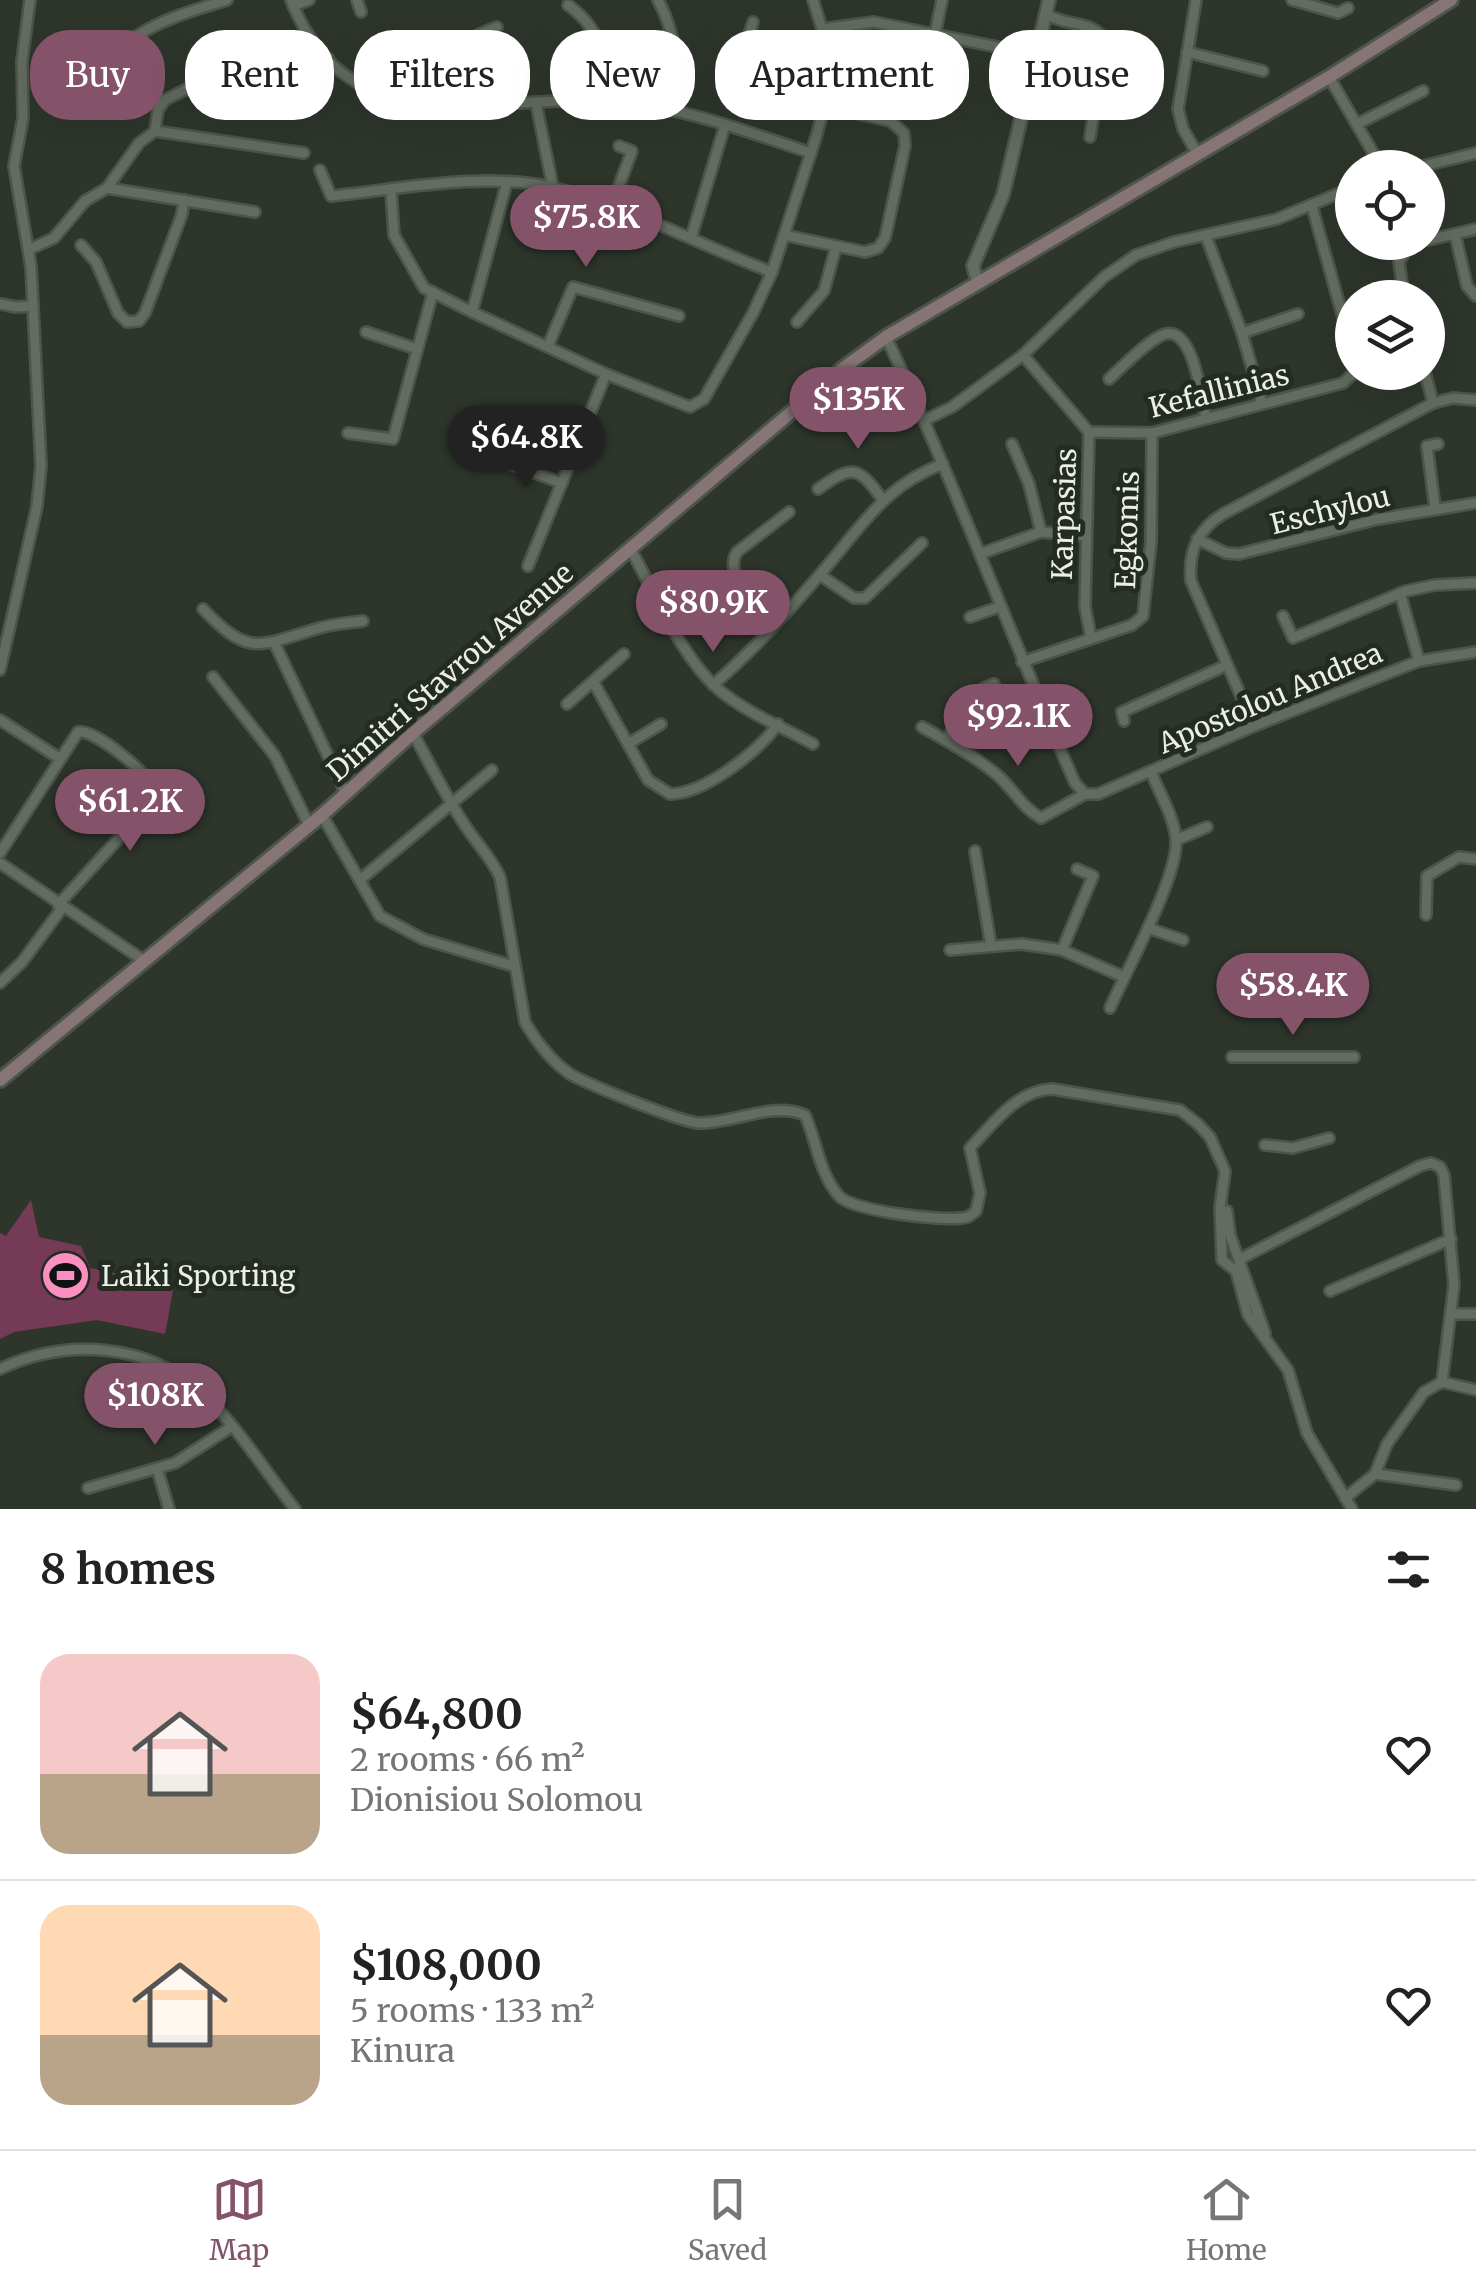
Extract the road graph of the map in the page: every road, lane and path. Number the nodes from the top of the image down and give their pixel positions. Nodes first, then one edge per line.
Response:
1 (30, 0) edge
2 (228, 0) edge
3 (309, 0) edge
4 (357, 0) edge
5 (658, 0) edge
6 (813, 0) edge
7 (942, 0) edge
8 (1049, 0) edge
9 (1196, 0) edge
10 (1292, 0) edge
11 (1451, 0) edge
12 (292, 3) edge
13 (568, 5) dead end
14 (1348, 8) dead end
15 (360, 12) dead end
16 (1046, 14) junction
17 (753, 22) dead end
18 (496, 28) dead end
19 (822, 29) joint
20 (147, 30) edge
21 (306, 30) edge
22 (491, 30) edge
23 (594, 30) edge
24 (670, 30) edge
25 (750, 30) edge
26 (912, 30) edge
27 (936, 30) edge
28 (1042, 30) edge
29 (1187, 52) junction
30 (334, 64) edge
31 (1264, 72) dead end
32 (1328, 76) junction
33 (354, 82) edge
34 (185, 89) edge
35 (1423, 91) dead end
36 (530, 103) edge
37 (536, 103) junction
38 (550, 103) edge
39 (695, 116) edge
40 (820, 120) edge
41 (886, 120) edge
42 (1021, 120) edge
43 (725, 124) junction
44 (1357, 124) junction
45 (155, 131) junction
46 (1090, 137) dead end
47 (619, 146) dead end
48 (1372, 150) edge
49 (811, 153) junction
50 (1197, 153) junction
51 (1476, 153) edge
52 (304, 154) dead end
53 (1445, 161) edge
54 (320, 170) dead end
55 (508, 182) junction
56 (108, 188) junction
57 (552, 188) junction
58 (391, 190) junction
59 (1335, 196) edge
60 (184, 200) junction
61 (610, 206) junction
62 (1312, 206) junction
63 (255, 212) dead end
64 (1476, 229) edge
65 (1455, 234) junction
66 (784, 235) junction
67 (1206, 236) junction
68 (1445, 236) edge
69 (691, 238) junction
70 (81, 246) dead end
71 (836, 247) junction
72 (30, 249) junction
73 (772, 272) junction
74 (978, 283) junction
75 (1335, 289) edge
76 (433, 292) junction
77 (1476, 296) edge
78 (0, 304) edge
79 (33, 306) junction
80 (472, 312) junction
81 (1298, 314) dead end
82 (679, 316) dead end
83 (797, 322) dead end
84 (366, 332) dead end
85 (1242, 333) junction
86 (886, 337) junction
87 (548, 346) junction
88 (417, 349) junction
89 (1023, 355) junction
90 (606, 374) junction
91 (1109, 379) dead end
92 (1335, 385) edge
93 (1430, 390) edge
94 (1476, 400) edge
95 (1262, 403) junction
96 (1433, 403) junction
97 (1206, 418) junction
98 (925, 420) junction
99 (1089, 432) junction
100 (1152, 433) junction
101 (348, 434) dead end
102 (1012, 444) dead end
103 (1438, 444) dead end
104 (502, 462) dead end
105 (943, 464) junction
106 (562, 483) junction
107 (818, 489) dead end
108 (882, 500) junction
109 (1476, 504) edge
110 (1435, 508) junction
111 (789, 512) dead end
112 (1041, 532) junction
113 (1085, 536) junction
114 (1197, 539) junction
115 (922, 543) dead end
116 (631, 550) junction
117 (980, 554) junction
118 (528, 566) dead end
119 (820, 575) junction
120 (1476, 583) edge
121 (1400, 593) junction
122 (999, 607) junction
123 (203, 609) dead end
124 (1283, 616) dead end
125 (970, 617) dead end
126 (363, 620) dead end
127 (775, 624) junction
128 (1092, 638) junction
129 (274, 642) junction
130 (1476, 652) edge
131 (624, 654) dead end
132 (1419, 660) junction
133 (1022, 662) junction
134 (1227, 666) junction
135 (0, 670) edge
136 (213, 677) dead end
137 (594, 683) junction
138 (994, 684) dead end
139 (713, 685) junction
140 (567, 704) dead end
141 (0, 720) edge
142 (1124, 721) dead end
143 (660, 724) dead end
144 (778, 724) junction
145 (1254, 726) junction
146 (922, 727) dead end
147 (413, 733) junction
148 (945, 740) junction
149 (628, 744) junction
150 (813, 744) dead end
151 (59, 758) junction
152 (492, 770) dead end
153 (1151, 772) junction
154 (346, 794) junction
155 (1085, 794) junction
156 (451, 804) junction
157 (322, 814) junction
158 (308, 825) junction
159 (1206, 828) dead end
160 (1176, 840) junction
161 (975, 851) dead end
162 (0, 854) edge
163 (1476, 859) edge
164 (0, 863) edge
165 (1078, 869) dead end
166 (360, 879) junction
167 (60, 906) junction
168 (1426, 915) dead end
169 (1148, 928) junction
170 (1183, 940) dead end
171 (991, 946) junction
172 (950, 950) dead end
173 (1062, 950) junction
174 (143, 960) junction
175 (513, 966) junction
176 (1124, 976) junction
177 (0, 983) edge
178 (1110, 1008) dead end
179 (1232, 1057) dead end
180 (1354, 1057) dead end
181 (0, 1080) edge
182 (1329, 1138) dead end
183 (1265, 1145) dead end
184 (1227, 1211) dead end
185 (1450, 1238) junction
186 (1240, 1259) junction
187 (1241, 1276) junction
188 (1330, 1292) dead end
189 (1452, 1314) junction
190 (1476, 1314) edge
191 (0, 1370) edge
192 (1442, 1382) junction
193 (1476, 1390) edge
194 (232, 1427) junction
195 (157, 1468) junction
196 (1375, 1474) junction
197 (1456, 1485) dead end
198 (88, 1488) dead end
199 (1345, 1498) junction
200 (169, 1509) edge
201 (295, 1509) edge
202 (1352, 1509) edge

1 - 72 street
2 - 20 street
3 - 12 street
4 - 15 street
5 - 24 street
6 - 19 street
7 - 27 street
8 - 16 street
9 - 29 street
10 - 14 street
11 - 32 main road, Dimitri Stavrou Avenue
12 - 21 street
13 - 23 street
16 - 28 street
16 - 46 street
17 - 25 street
18 - 22 street
19 - 26 street
29 - 31 street
29 - 50 street
30 - 33 street
32 - 44 street
32 - 50 main road, Dimitri Stavrou Avenue
34 - 45 street
35 - 44 street
36 - 37 street
37 - 38 street
37 - 57 street
39 - 43 street
40 - 49 street
41 - 71 street
42 - 74 street
43 - 49 street
43 - 69 street
44 - 48 street
45 - 52 street
45 - 56 street
47 - 61 street
49 - 66 street
50 - 74 main road, Dimitri Stavrou Avenue
51 - 53 street
54 - 58 street
55 - 57 street
55 - 58 street
55 - 80 street
56 - 60 street
56 - 72 street
57 - 61 street
58 - 76 street
59 - 62 street
60 - 63 street
60 - 70 street
61 - 69 street
62 - 67 street
62 - 75 street
64 - 65 street
65 - 68 street
65 - 77 street
66 - 71 street
66 - 73 street
67 - 85 street
67 - 89 street
69 - 73 street
71 - 83 street
72 - 79 street
73 - 90 street
74 - 86 main road, Dimitri Stavrou Avenue
76 - 80 street
76 - 88 street
78 - 79 street
79 - 135 street
80 - 87 street
81 - 85 street
82 - 87 street
84 - 88 street
85 - 95 street
86 - 98 street
86 - 116 main road, Dimitri Stavrou Avenue
87 - 90 street
88 - 101 street
89 - 98 street
89 - 99 street, Karpasias
90 - 106 street
91 - 97 street
92 - 95 street, Kefallinias
93 - 96 street
94 - 96 street
95 - 97 street, Kefallinias
96 - 114 street
97 - 100 street, Kefallinias
98 - 105 street
99 - 100 street, Kefallinias
99 - 113 street, Karpasias
100 - 128 street, Egkomis
102 - 112 street
103 - 110 street
104 - 106 street
105 - 108 street
105 - 117 street
106 - 118 street
107 - 108 street
108 - 119 street
109 - 110 street, Eschylou
110 - 114 street, Eschylou
111 - 127 street
112 - 113 street
112 - 117 street
113 - 128 street, Karpasias
114 - 134 street
115 - 119 street
116 - 139 street
116 - 147 main road, Dimitri Stavrou Avenue
117 - 122 street
119 - 127 street
120 - 121 street
121 - 124 street
121 - 132 street
122 - 125 street
122 - 133 street
123 - 129 street
126 - 129 street
127 - 139 street
128 - 133 street, Egkomis
129 - 154 street
130 - 132 street, Apostolou Andrea
131 - 137 street
132 - 145 street, Apostolou Andrea
133 - 155 street
134 - 142 street
134 - 145 street
136 - 158 street
137 - 140 street
137 - 149 street
138 - 148 street
139 - 144 street
141 - 151 street
143 - 149 street
144 - 149 street
144 - 150 street
145 - 153 street, Apostolou Andrea
146 - 148 street
147 - 154 main road, Dimitri Stavrou Avenue
147 - 156 street
148 - 155 street, Apostolou Andrea
151 - 162 street
151 - 167 street
152 - 156 street
153 - 155 street, Apostolou Andrea
153 - 160 street
154 - 157 main road, Dimitri Stavrou Avenue
156 - 166 street
156 - 175 street
157 - 158 main road, Dimitri Stavrou Avenue
157 - 166 street
158 - 174 main road, Dimitri Stavrou Avenue
159 - 160 street
160 - 169 street
161 - 171 street
163 - 168 street
164 - 167 street
165 - 173 street
166 - 175 street
167 - 174 street
167 - 177 street
169 - 170 street
169 - 176 street
171 - 172 street
171 - 173 street
173 - 176 street
174 - 181 main road, Dimitri Stavrou Avenue
175 - 187 street
176 - 178 street
179 - 180 street
182 - 183 street
184 - 186 street
185 - 186 street
185 - 188 street
185 - 189 street
186 - 187 street
187 - 199 street
189 - 190 street
189 - 192 street
191 - 194 street
192 - 193 street
192 - 196 street
194 - 195 street
194 - 201 street
195 - 198 street
195 - 200 street
196 - 197 street
196 - 199 street
199 - 202 street

